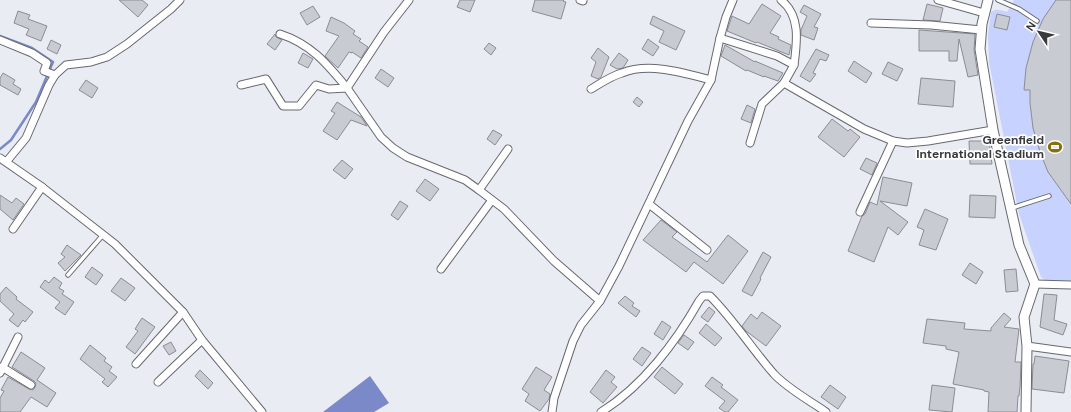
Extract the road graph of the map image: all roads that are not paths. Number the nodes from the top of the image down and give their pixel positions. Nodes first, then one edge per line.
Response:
1 (180, 0) edge
2 (409, 0) edge
3 (733, 0) edge
4 (781, 0) edge
5 (938, 0) edge
6 (988, 0) edge
7 (998, 0) edge
8 (984, 13) junction
9 (1037, 21) dead end
10 (871, 23) dead end
11 (981, 30) junction
12 (280, 34) dead end
13 (720, 38) junction
14 (0, 40) edge
15 (794, 65) junction
16 (54, 75) junction
17 (711, 80) junction
18 (784, 83) junction
19 (240, 85) dead end
20 (347, 88) junction
21 (591, 89) dead end
22 (993, 130) junction
23 (892, 142) junction
24 (750, 143) dead end
25 (508, 149) dead end
26 (3, 160) edge
27 (42, 187) junction
28 (479, 190) junction
29 (1049, 196) dead end
30 (492, 200) junction
31 (649, 204) junction
32 (1011, 208) junction
33 (860, 212) dead end
34 (13, 229) dead end
35 (103, 235) junction
36 (708, 250) dead end
37 (442, 270) dead end
38 (68, 275) dead end
39 (1035, 284) junction
40 (1071, 285) edge
41 (600, 301) junction
42 (183, 312) junction
43 (18, 337) dead end
44 (202, 340) junction
45 (1027, 346) junction
46 (1071, 352) edge
47 (136, 364) dead end
48 (1, 370) edge
49 (158, 382) dead end
50 (31, 385) dead end
51 (256, 406) junction
52 (250, 412) edge
53 (262, 412) edge
54 (552, 412) edge
55 (602, 412) edge
56 (826, 412) edge
57 (1026, 412) edge

1 - 16 street
2 - 20 street
3 - 13 street
4 - 15 street
5 - 8 street
6 - 8 street
7 - 9 lane
8 - 11 street
10 - 11 street
11 - 22 street
12 - 20 street
13 - 15 street
13 - 17 street
14 - 16 street
15 - 18 street
16 - 26 street
17 - 21 street
17 - 31 street
18 - 23 street
18 - 24 street
19 - 20 street
20 - 28 street
22 - 23 street
22 - 32 street
23 - 33 street
25 - 28 street
26 - 27 street
27 - 34 street
27 - 35 street
28 - 30 street
29 - 32 lane
30 - 37 street
30 - 41 street
31 - 36 street
31 - 41 street
32 - 39 street
35 - 38 lane
35 - 42 street
39 - 40 street
39 - 45 street
41 - 54 street
42 - 44 street
42 - 47 street
43 - 48 street
44 - 49 street
44 - 51 street
45 - 46 street
45 - 57 street
48 - 50 street
51 - 52 street
51 - 53 street
55 - 56 street

